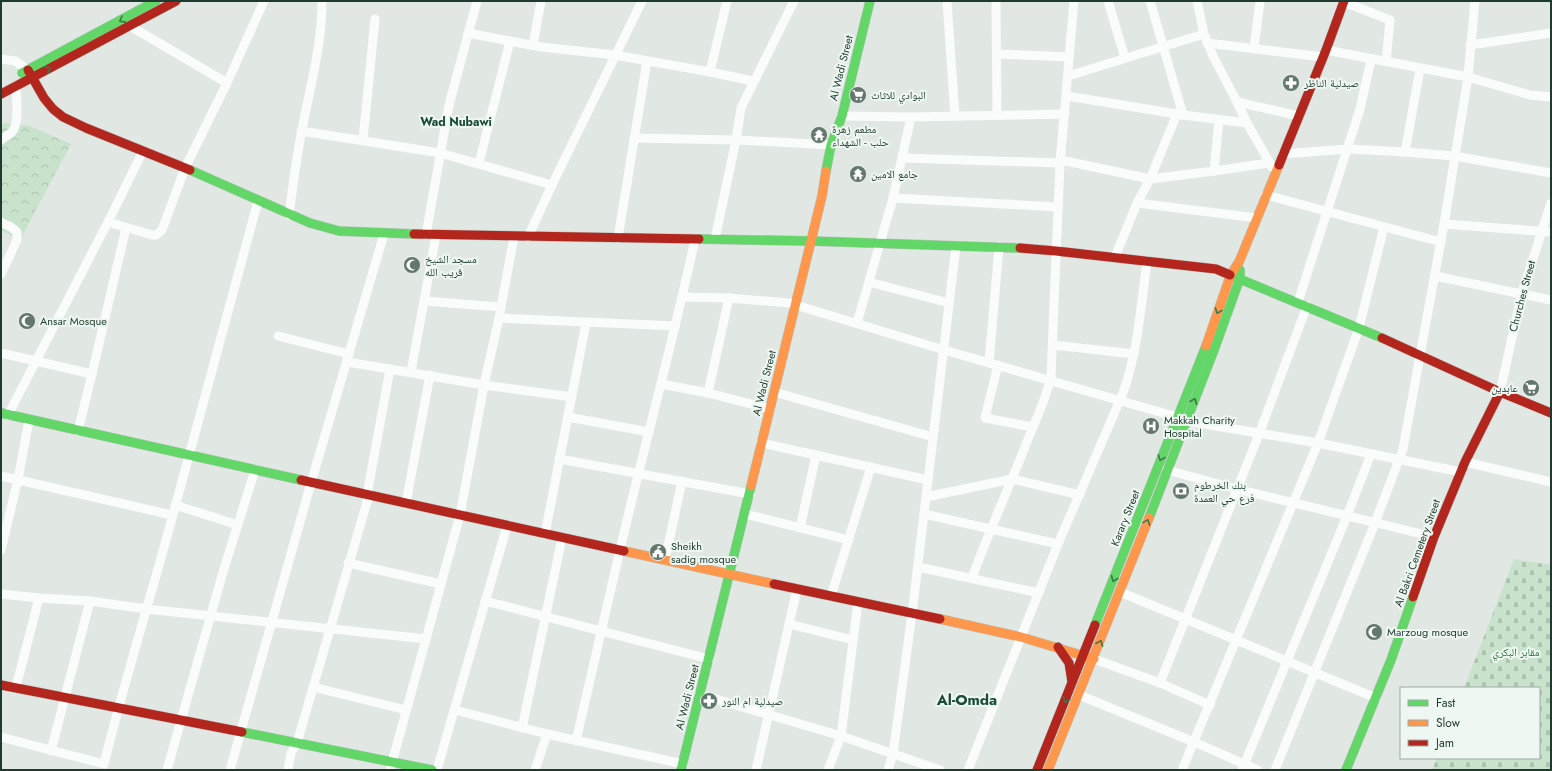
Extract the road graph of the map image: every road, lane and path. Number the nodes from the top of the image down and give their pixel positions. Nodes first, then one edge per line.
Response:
1 (156, 1) edge
2 (176, 1) edge
3 (264, 1) edge
4 (322, 1) edge
5 (477, 1) edge
6 (541, 1) edge
7 (642, 1) edge
8 (727, 1) edge
9 (794, 1) edge
10 (870, 1) edge
11 (947, 1) edge
12 (996, 1) edge
13 (1074, 1) edge
14 (1108, 1) edge
15 (1150, 1) edge
16 (1197, 1) edge
17 (1260, 1) edge
18 (1344, 1) edge
19 (1475, 1) edge
20 (375, 19) dead end
21 (130, 26) junction
22 (468, 33) junction
23 (1551, 33) edge
24 (1204, 34) junction
25 (510, 41) junction
26 (1208, 43) junction
27 (532, 45) junction
28 (1470, 45) junction
29 (1163, 46) junction
30 (1254, 48) junction
31 (1325, 53) junction
32 (996, 54) junction
33 (615, 55) junction
34 (1069, 58) junction
35 (1124, 58) junction
36 (1, 59) edge
37 (1371, 60) junction
38 (647, 61) junction
39 (1386, 62) junction
40 (1420, 69) junction
41 (710, 72) junction
42 (30, 74) junction
43 (1068, 76) junction
44 (1468, 78) junction
45 (753, 81) junction
46 (227, 84) junction
47 (1, 85) edge
48 (16, 86) junction
49 (1, 94) edge
50 (1067, 96) junction
51 (1551, 97) edge
52 (1237, 102) junction
53 (997, 114) junction
54 (1065, 114) junction
55 (1180, 114) junction
56 (842, 116) junction
57 (911, 116) junction
58 (955, 116) junction
59 (1299, 116) junction
60 (1220, 120) junction
61 (1247, 123) junction
62 (301, 132) junction
63 (635, 138) junction
64 (1, 140) edge
65 (363, 140) junction
66 (736, 140) junction
67 (831, 144) junction
68 (1348, 149) junction
69 (143, 151) junction
70 (1405, 152) junction
71 (440, 153) junction
72 (1284, 154) junction
73 (1454, 156) junction
74 (902, 158) junction
75 (1060, 162) junction
76 (479, 163) junction
77 (1269, 163) junction
78 (186, 168) junction
79 (1214, 171) junction
80 (1275, 172) junction
81 (1551, 173) edge
82 (1150, 179) junction
83 (552, 185) junction
84 (1266, 195) junction
85 (893, 198) junction
86 (258, 201) junction
87 (1137, 203) junction
88 (1551, 203) edge
89 (1058, 207) junction
90 (1326, 212) junction
91 (289, 215) junction
92 (1257, 218) junction
93 (1, 222) edge
94 (108, 222) junction
95 (1444, 224) junction
96 (1384, 227) junction
97 (126, 228) junction
98 (1541, 231) junction
99 (1551, 232) edge
100 (384, 234) junction
101 (426, 235) junction
102 (436, 235) junction
103 (514, 237) junction
104 (528, 237) junction
105 (618, 238) junction
106 (695, 239) junction
107 (715, 239) junction
108 (811, 241) junction
109 (1441, 242) junction
110 (880, 243) junction
111 (956, 246) junction
112 (999, 247) junction
113 (1056, 251) junction
114 (1115, 257) junction
115 (1147, 261) junction
116 (1239, 262) junction
117 (1, 274) edge
118 (1231, 274) junction
119 (1435, 276) junction
120 (1240, 278) junction
121 (869, 282) junction
122 (1522, 293) junction
123 (682, 297) junction
124 (729, 298) junction
125 (1551, 300) edge
126 (424, 301) junction
127 (949, 303) junction
128 (796, 304) junction
129 (1302, 304) junction
130 (501, 307) junction
131 (499, 318) junction
132 (586, 323) junction
133 (857, 323) junction
134 (675, 326) junction
135 (1359, 328) junction
136 (278, 336) dead end
137 (1053, 345) junction
138 (944, 350) junction
139 (1, 353) edge
140 (1134, 354) junction
141 (1421, 355) junction
142 (348, 358) junction
143 (36, 362) junction
144 (994, 364) junction
145 (390, 368) junction
146 (411, 372) junction
147 (92, 374) junction
148 (430, 375) junction
149 (1050, 381) junction
150 (661, 384) junction
151 (484, 385) junction
152 (774, 392) junction
153 (1500, 392) junction
154 (708, 393) junction
155 (572, 397) junction
156 (1120, 401) junction
157 (770, 409) junction
158 (5, 414) edge
159 (1551, 414) edge
160 (568, 417) junction
161 (1177, 417) junction
162 (29, 420) junction
163 (1186, 421) junction
164 (1033, 428) junction
165 (78, 431) junction
166 (649, 432) junction
167 (1259, 434) junction
168 (933, 437) junction
169 (762, 443) junction
170 (1318, 443) junction
171 (1371, 454) junction
172 (188, 455) junction
173 (816, 455) junction
174 (559, 459) junction
175 (1400, 459) junction
176 (1465, 462) junction
177 (871, 467) junction
178 (255, 470) junction
179 (1167, 470) junction
180 (1461, 472) junction
181 (639, 473) junction
182 (1, 476) edge
183 (18, 479) junction
184 (1012, 479) junction
185 (928, 480) junction
186 (682, 481) junction
187 (311, 482) junction
188 (1551, 482) edge
189 (1237, 489) junction
190 (750, 494) junction
191 (368, 495) junction
192 (1080, 495) junction
193 (926, 497) junction
194 (406, 503) junction
195 (1295, 503) junction
196 (175, 505) junction
197 (745, 514) junction
198 (924, 514) junction
199 (172, 515) junction
200 (460, 515) junction
201 (1347, 516) junction
202 (1375, 523) junction
203 (238, 525) junction
204 (507, 526) junction
205 (800, 528) junction
206 (990, 528) junction
207 (545, 534) junction
208 (1434, 537) junction
209 (562, 538) junction
210 (849, 540) junction
211 (1058, 544) junction
212 (1, 550) edge
213 (620, 550) junction
214 (665, 560) junction
215 (348, 563) junction
216 (918, 567) junction
217 (729, 574) junction
218 (972, 578) junction
219 (441, 584) junction
220 (797, 589) junction
221 (1120, 592) junction
222 (1040, 593) junction
223 (1, 594) edge
224 (831, 596) junction
225 (39, 598) junction
226 (90, 601) junction
227 (485, 601) junction
228 (858, 602) junction
229 (146, 609) junction
230 (912, 614) junction
231 (211, 615) junction
232 (546, 617) junction
233 (1186, 619) junction
234 (272, 622) junction
235 (789, 624) junction
236 (330, 628) junction
237 (602, 630) junction
238 (1021, 637) junction
239 (426, 639) junction
240 (853, 640) junction
241 (1236, 640) junction
242 (1058, 647) junction
243 (1083, 655) junction
244 (709, 659) junction
245 (1094, 659) junction
246 (1287, 661) junction
247 (1315, 672) junction
248 (1160, 683) junction
249 (1072, 684) junction
250 (1, 685) edge
251 (16, 687) junction
252 (313, 687) junction
253 (699, 694) junction
254 (1079, 695) junction
255 (66, 697) junction
256 (1376, 698) junction
257 (1210, 705) junction
258 (118, 707) junction
259 (406, 710) junction
260 (455, 710) junction
261 (769, 714) junction
262 (182, 720) junction
263 (522, 728) junction
264 (242, 732) junction
265 (547, 734) junction
266 (1052, 734) junction
267 (841, 736) junction
268 (1, 737) edge
269 (1062, 737) junction
270 (576, 741) junction
271 (1194, 742) junction
272 (297, 743) junction
273 (51, 751) junction
274 (894, 754) junction
275 (391, 766) edge
276 (103, 767) edge
277 (682, 767) edge
278 (1244, 767) edge
279 (167, 770) edge
280 (230, 770) edge
281 (288, 770) edge
282 (432, 770) edge
283 (437, 770) edge
284 (535, 770) edge
285 (756, 770) edge
286 (828, 770) edge
287 (888, 770) edge
288 (940, 770) edge
289 (968, 770) edge
290 (1037, 770) edge
291 (1048, 770) edge
292 (1182, 770) edge
293 (1258, 770) edge
294 (1275, 770) edge
295 (1346, 770) edge

1 -> 42 street
2 - 21 street
3 - 46 street
4 - 62 street
5 - 22 street
6 - 27 street
7 - 33 street
8 - 41 street
9 - 45 street
10 - 56 street, Al Wadi Street
11 - 58 street
12 - 32 street
13 - 34 street
14 - 35 street
15 - 29 street
16 - 24 street
17 - 30 street
18 - 31 street
18 - 39 street
19 - 28 street
20 - 65 street
42 -> 21 street
21 - 46 street
22 - 25 street
22 - 71 street
23 - 28 street
24 - 26 street
24 - 29 street
25 - 27 street
25 - 76 street
26 - 30 street
26 - 52 street
27 - 33 street
28 - 44 street
29 - 35 street
29 - 55 street
30 - 31 street
31 - 37 street
31 - 59 street
32 - 34 street
32 - 53 street
33 - 38 street
33 - 83 street
34 - 43 street
35 - 43 street
36 - 42 street
37 - 39 street
37 - 68 street
38 - 41 street
38 - 63 street
39 - 40 street
40 - 44 street
40 - 70 street
41 - 45 street
42 - 47 street
42 - 48 street
42 - 69 street
43 - 50 street
44 - 51 street
44 - 73 street
45 - 66 street
46 - 78 street
48 - 49 street
48 - 64 street
50 - 54 street
50 - 55 street
52 - 59 street
52 - 61 street
53 - 54 street
53 - 58 street
54 - 75 street
55 - 60 street
55 - 82 street
56 - 57 street
56 - 67 street, Al Wadi Street
57 - 58 street
57 - 74 street
59 - 72 street
60 - 61 street
60 - 79 street
61 - 77 street
62 - 65 street
62 - 91 street
63 - 66 street
63 - 105 street
65 - 71 street
66 - 67 street
66 - 107 street
67 - 108 street, Al Wadi Street
68 - 70 street
68 - 72 street
68 - 90 street
69 - 78 street
69 - 94 street
70 - 73 street
71 - 76 street
71 - 101 street
72 - 80 street
73 - 81 street
73 - 95 street
74 - 75 street
74 - 85 street
75 - 82 street
75 - 89 street
76 - 83 street
77 - 79 street
77 - 80 street
78 - 86 street
78 - 97 street
79 - 82 street
80 - 84 street
82 - 87 street
83 - 104 street
84 - 90 street
84 - 92 street
85 - 89 street
85 - 110 street
86 - 91 street
86 - 172 street
87 - 92 street
87 - 114 street
88 - 98 street, Churches Street
89 - 113 street
90 - 96 street
90 - 129 street
91 - 100 street
92 - 116 street
93 - 117 street
94 - 97 street
94 - 143 street
95 - 98 street
95 - 109 street
96 - 109 street
96 - 135 street
97 - 147 street
98 - 99 street
98 - 122 street, Churches Street
100 - 101 street
100 - 142 street
101 - 102 street
102 - 103 street
102 - 126 street
103 - 104 street
103 - 130 street
104 - 105 street
105 - 106 street
106 - 107 street
106 - 123 street
107 - 108 street
108 - 110 street
108 - 128 street, Al Wadi Street
109 - 119 street
110 - 111 street
110 - 121 street
111 - 112 street
111 - 127 street
112 - 113 street
112 - 144 street
113 - 114 street
113 - 137 street
114 - 115 street
115 - 118 street
115 - 140 street
116 - 118 street, Karary Street
116 - 120 street
118 - 120 street
118 -> 161 street, Karary Street
119 - 122 street
119 - 141 street
120 - 129 street
163 -> 120 street, Karary Street
121 - 127 street
121 - 133 street
122 - 125 street
122 - 153 street, Churches Street
123 - 124 street
123 - 134 street
124 - 128 street
124 - 154 street
126 - 130 street
126 - 146 street
127 - 138 street
128 - 133 street
128 - 152 street, Al Wadi Street
129 - 135 street
129 - 167 street
130 - 131 street
131 - 132 street
131 - 151 street
132 - 134 street
132 - 155 street
133 - 138 street
134 - 150 street
135 - 141 street
135 - 170 street
136 - 142 street
137 - 140 street
137 - 149 street
138 - 144 street
138 - 168 street
139 - 143 street
140 - 156 street
141 - 153 street
141 - 175 street
142 - 145 street
142 - 187 street
143 - 147 street
143 - 158 street
144 - 149 street
144 - 164 street
145 - 146 street
145 - 191 street
146 - 148 street
147 - 165 street
148 - 151 street
148 - 194 street
149 - 156 street
149 - 164 street
150 - 154 street
150 - 166 street
151 - 155 street
151 - 200 street
152 - 157 street, Al Wadi Street
152 - 168 street
153 - 159 street
153 - 176 street, Al Bakri Cemetery Street
154 - 157 street
155 - 160 street
156 - 161 street
156 - 192 street
157 - 169 street, Al Wadi Street
158 - 162 street
160 - 166 street
160 - 174 street
161 -> 243 street, Karary Street
162 - 165 street
162 - 183 street
163 - 167 street
163 - 179 street, Karary Street
164 - 184 street
165 - 172 street
166 - 181 street
167 - 170 street
167 - 189 street
168 - 185 street
169 - 173 street
169 - 190 street, Al Wadi Street
170 - 171 street
170 - 195 street
171 - 175 street
171 - 201 street
172 - 178 street
172 - 196 street
173 - 177 street
173 - 205 street
174 - 181 street
174 - 207 street
175 - 180 street
175 - 202 street
176 - 180 street, Al Bakri Cemetery Street
176 - 188 street
177 - 185 street
177 - 210 street
178 - 187 street
178 - 203 street
179 - 189 street
221 -> 179 street, Karary Street
180 - 208 street, Al Bakri Cemetery Street
181 - 186 street
181 - 213 street
182 - 183 street
183 - 199 street
183 - 212 street
184 - 192 street
184 - 193 street
184 - 206 street
185 - 193 street
186 - 190 street
186 - 214 street
187 - 191 street
187 - 234 street
189 - 195 street
189 - 233 street
190 - 197 street, Al Wadi Street
191 - 194 street
191 - 215 street
192 - 211 street
193 - 198 street
194 - 200 street
195 - 201 street
195 - 241 street
196 - 199 street
196 - 203 street
197 - 205 street
197 - 217 street, Al Wadi Street
198 - 206 street
198 - 216 street
199 - 229 street
200 - 204 street
200 - 219 street
201 - 202 street
201 - 246 street
202 - 208 street
202 - 247 street
203 - 231 street
204 - 207 street
204 - 227 street
205 - 210 street
206 - 211 street
206 - 218 street
207 - 209 street
208 - 256 street, Al Bakri Cemetery Street
209 - 213 street
209 - 232 street
210 - 224 street
211 - 222 street
213 - 214 street
213 - 237 street
214 - 217 street
215 - 219 street
215 - 236 street
216 - 218 street
216 - 230 street
217 - 220 street
217 - 244 street, Al Wadi Street
218 - 222 street
219 - 239 street
220 - 224 street
220 - 235 street
221 - 233 street
245 -> 221 street, Karary Street
222 - 238 street
223 - 225 street
224 - 228 street
225 - 226 street
225 - 251 street
226 - 229 street
226 - 255 street
227 - 232 street
227 - 260 street
228 - 230 street
228 - 240 street
229 - 231 street
229 - 258 street
230 - 238 street
230 - 274 street
231 - 234 street
231 - 262 street
232 - 237 street
232 - 263 street
233 - 241 street
233 - 248 street
234 - 236 street
234 - 264 street
235 - 240 street
235 - 261 street
236 - 239 street
236 - 252 street
237 - 244 street
237 - 270 street
238 - 242 street
238 - 289 street
239 - 259 street
240 - 267 street
241 - 246 street
241 - 257 street
242 - 243 street
242 - 249 street
243 - 245 street
243 - 249 street, Karary Street
244 - 253 street, Al Wadi Street
245 - 248 street
245 - 254 street, Karary Street
246 - 247 street
246 - 278 street
247 - 256 street
247 - 294 street
248 - 257 street
249 -> 266 street, Karary Street
250 - 251 street
251 - 255 street
252 - 259 street
252 - 272 street
253 - 261 street
253 - 277 street, Al Wadi Street
254 - 269 street, Karary Street
254 - 271 street
255 - 258 street
255 - 273 street
256 - 295 street, Al Bakri Cemetery Street
257 - 271 street
258 - 262 street
258 - 276 street
259 - 275 street
260 - 263 street
260 - 283 street
261 - 267 street
261 - 285 street
262 - 264 street
262 - 279 street
263 - 265 street
264 - 272 street
264 - 280 street
265 - 270 street
265 - 284 street
266 - 269 street
266 - 290 street, Karary Street
267 - 274 street
267 - 286 street
268 - 273 street
269 - 291 street, Karary Street
270 - 277 street
271 - 278 street
271 - 292 street
272 - 275 street
272 - 281 street
273 - 276 street
274 - 287 street
274 - 288 street
275 - 282 street
278 - 293 street

